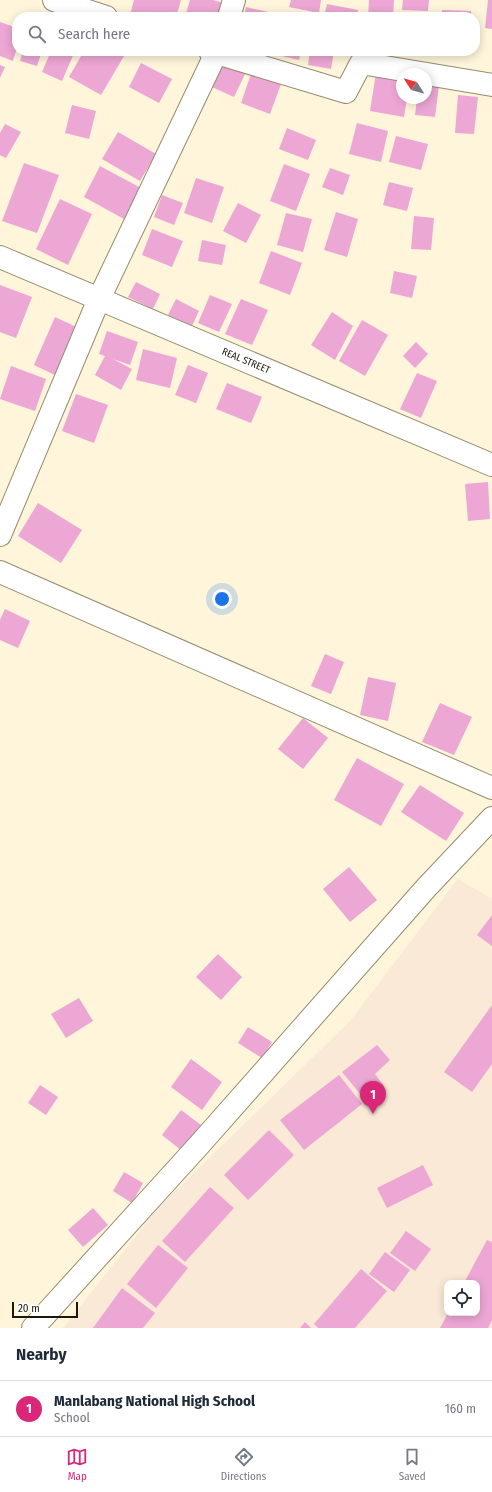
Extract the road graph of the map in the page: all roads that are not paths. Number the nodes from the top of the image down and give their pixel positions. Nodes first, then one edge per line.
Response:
1 (54, 0) edge
2 (234, 0) edge
3 (91, 12) edge
4 (230, 12) edge
5 (212, 56) edge
6 (227, 56) edge
7 (492, 84) edge
8 (0, 257) edge
9 (99, 298) junction
10 (492, 465) edge
11 (0, 535) edge
12 (0, 572) edge
13 (492, 788) edge
14 (492, 818) edge
15 (33, 1328) edge

1 - 3 street
2 - 4 street
5 - 9 street
6 - 7 street
8 - 9 street, REAL STREET
9 - 10 street, REAL STREET
9 - 11 street
12 - 13 street
14 - 15 street

